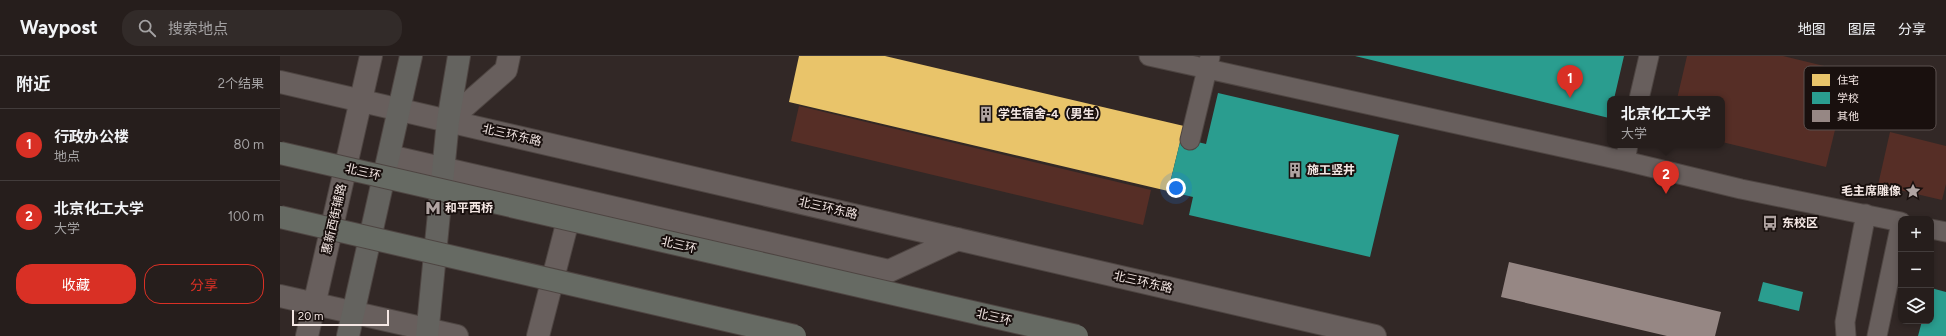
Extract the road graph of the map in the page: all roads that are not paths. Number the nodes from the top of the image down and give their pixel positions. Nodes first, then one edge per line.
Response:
1 (371, 56) edge
2 (411, 56) edge
3 (459, 56) edge
4 (510, 56) edge
5 (1149, 56) edge
6 (1649, 56) edge
7 (1208, 62) edge
8 (280, 82) edge
9 (1640, 96) edge
10 (362, 101) junction
11 (399, 110) junction
12 (448, 121) junction
13 (1190, 140) dead end
14 (280, 153) edge
15 (1626, 153) edge
16 (389, 156) junction
17 (443, 169) junction
18 (573, 198) junction
19 (1866, 214) junction
20 (280, 217) edge
21 (1898, 222) edge
22 (1934, 230) edge
23 (1946, 232) edge
24 (1898, 237) edge
25 (958, 239) junction
26 (280, 296) edge
27 (314, 304) junction
28 (353, 313) junction
29 (427, 333) edge
30 (307, 336) edge
31 (348, 336) edge
32 (457, 336) edge
33 (538, 336) edge
34 (795, 336) edge
35 (1077, 336) edge
36 (1375, 336) edge
37 (1846, 336) edge
38 (1877, 336) edge

1 - 10 street, 惠新西街辅路
2 - 11 main road
3 - 12 main road
4 - 12 street
5 - 7 lane
6 - 9 lane
7 - 13 lane
7 - 15 lane
8 - 10 street, 北三环东路
10 - 11 street, 北三环东路
10 - 27 street, 惠新西街辅路
11 - 12 street, 北三环东路
11 - 16 main road
12 - 17 main road
12 - 25 street, 北三环东路
14 - 35 highway, 北三环, bridge
15 - 19 lane
16 - 17 street
16 - 28 main road
17 - 18 street
17 - 29 main road
18 - 25 street
18 - 33 street
19 - 21 lane
19 - 37 lane
20 - 34 highway, bridge
22 - 23 lane
24 - 38 lane
25 - 36 street, 北三环东路
26 - 27 street
27 - 28 street
27 - 30 street, 惠新西街辅路
28 - 29 street
28 - 31 main road
29 - 32 street

